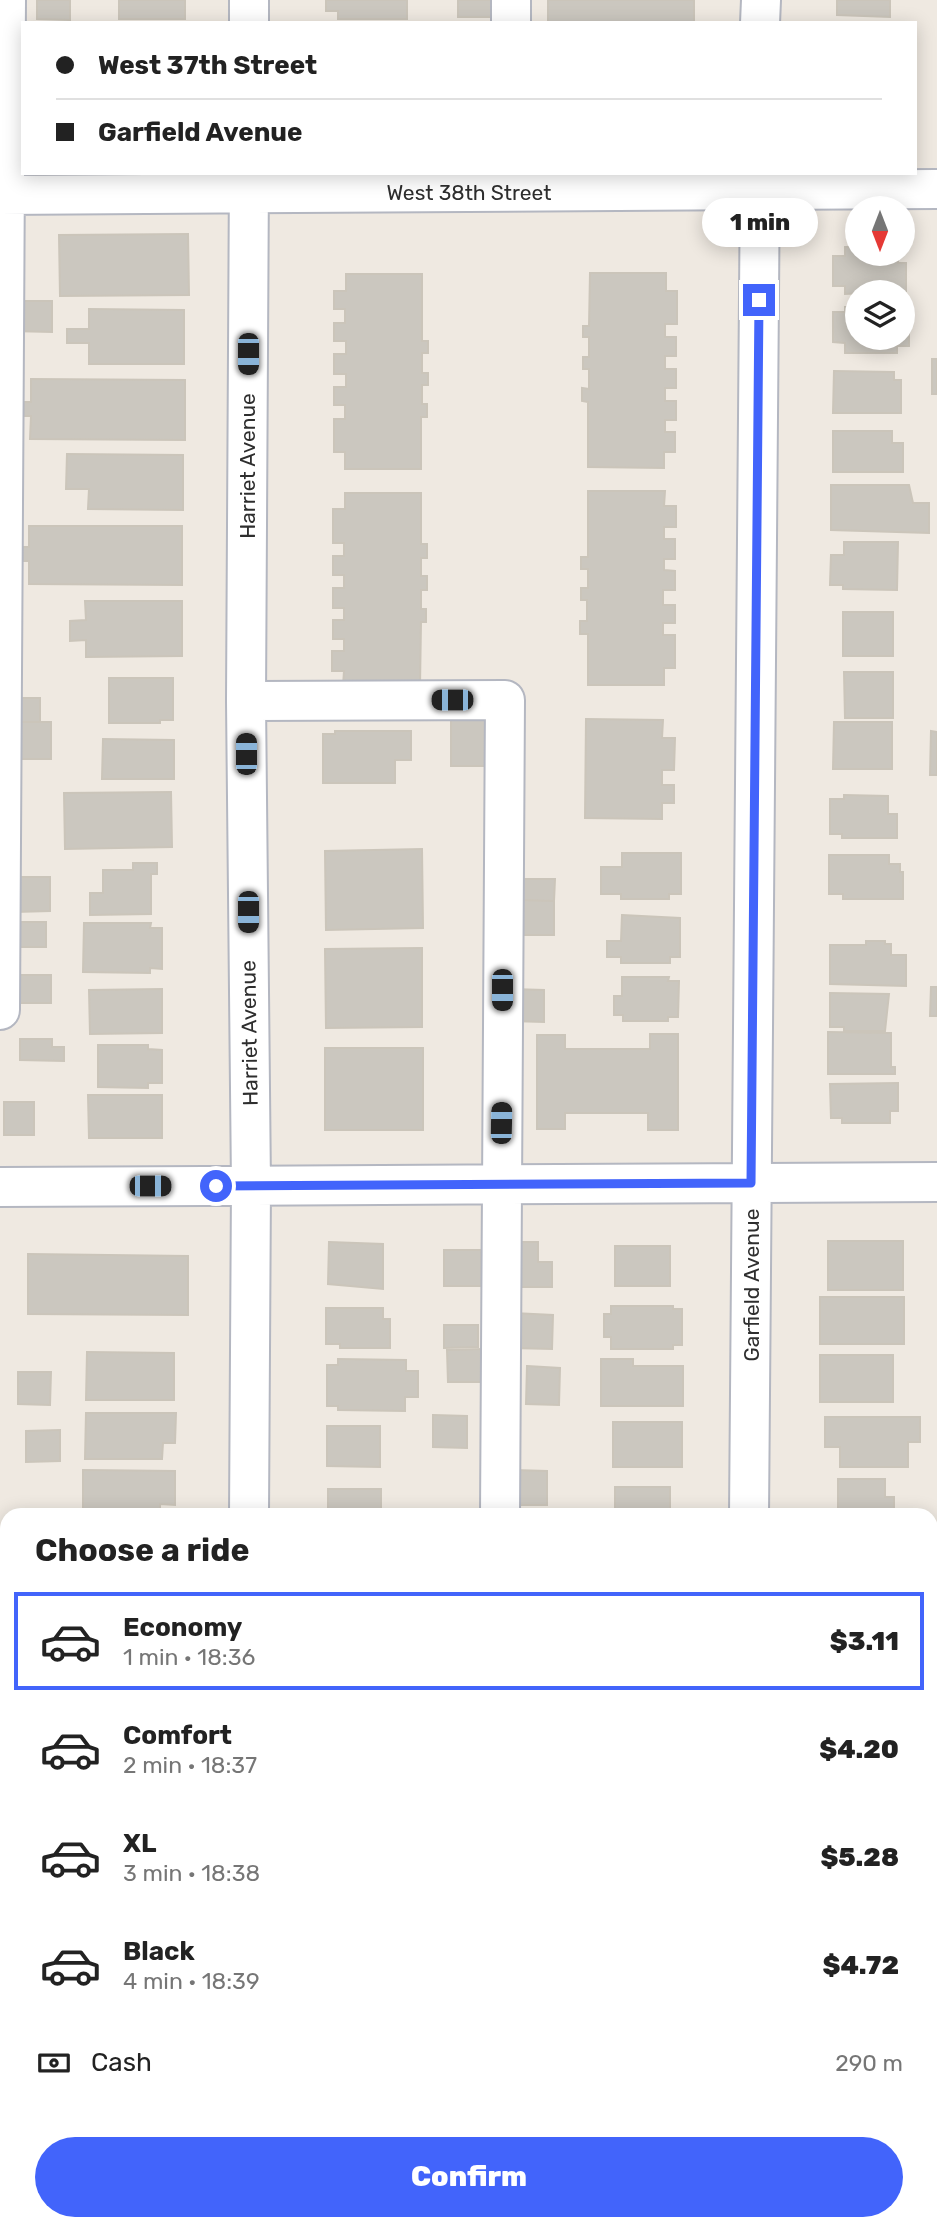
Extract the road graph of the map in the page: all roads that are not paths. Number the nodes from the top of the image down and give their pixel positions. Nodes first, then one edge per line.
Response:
1 (6, 0) edge
2 (249, 0) edge
3 (511, 0) edge
4 (761, 0) edge
5 (249, 21) edge
6 (511, 21) edge
7 (760, 21) edge
8 (760, 182) edge
9 (249, 183) edge
10 (511, 183) edge
11 (937, 189) edge
12 (3, 195) edge
13 (246, 701) junction
14 (0, 1010) edge
15 (937, 1182) edge
16 (751, 1183) junction
17 (501, 1184) junction
18 (251, 1185) junction
19 (0, 1187) edge
20 (248, 1508) edge
21 (500, 1508) edge
22 (749, 1508) edge

1 - 12 street
2 - 5 street
3 - 6 street
4 - 7 street
8 - 10 street, West 38th Street
8 - 11 street, West 38th Street
8 - 16 street, Garfield Avenue
9 - 10 street, West 38th Street
9 - 12 street, West 38th Street
9 - 13 street, Harriet Avenue
12 - 14 street
13 - 17 street
13 - 18 street, Harriet Avenue
15 - 16 street
16 - 17 street
16 - 22 street, Garfield Avenue
17 - 18 street
17 - 21 street
18 - 19 street
18 - 20 street, Harriet Avenue

